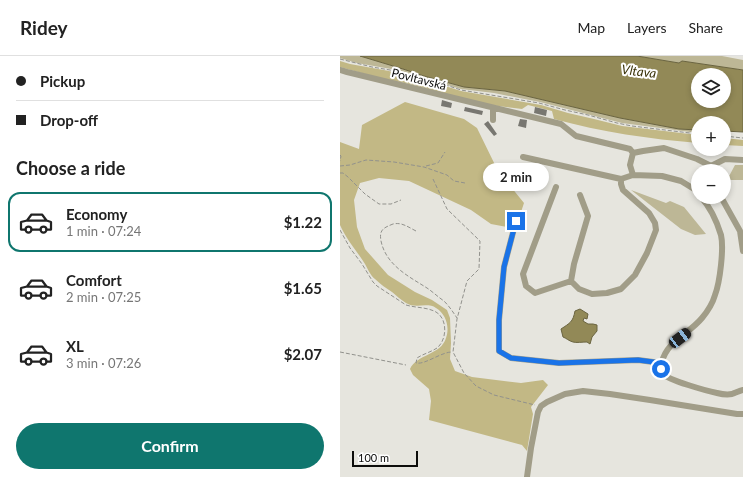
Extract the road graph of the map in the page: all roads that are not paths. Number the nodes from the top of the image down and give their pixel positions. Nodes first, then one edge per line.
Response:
1 (340, 70) edge
2 (493, 108) junction
3 (493, 120) dead end
4 (633, 153) junction
5 (523, 157) dead end
6 (743, 160) edge
7 (704, 164) edge
8 (719, 164) edge
9 (633, 175) junction
10 (621, 179) junction
11 (691, 187) edge
12 (556, 188) dead end
13 (580, 195) dead end
14 (707, 204) edge
15 (725, 204) edge
16 (516, 221) dead end
17 (741, 234) edge
18 (743, 251) edge
19 (571, 281) junction
20 (661, 363) junction
21 (743, 390) edge
22 (743, 414) edge
23 (527, 477) edge

1 - 2 lane, Povltavská
2 - 3 lane
2 - 4 lane, Povltavská
4 - 7 lane
4 - 9 lane
5 - 10 lane
6 - 8 lane
9 - 10 lane
9 - 11 lane
10 - 19 lane
12 - 19 lane
13 - 19 lane
14 - 20 lane
15 - 17 lane
16 - 20 lane
17 - 18 lane
20 - 21 lane
22 - 23 lane

